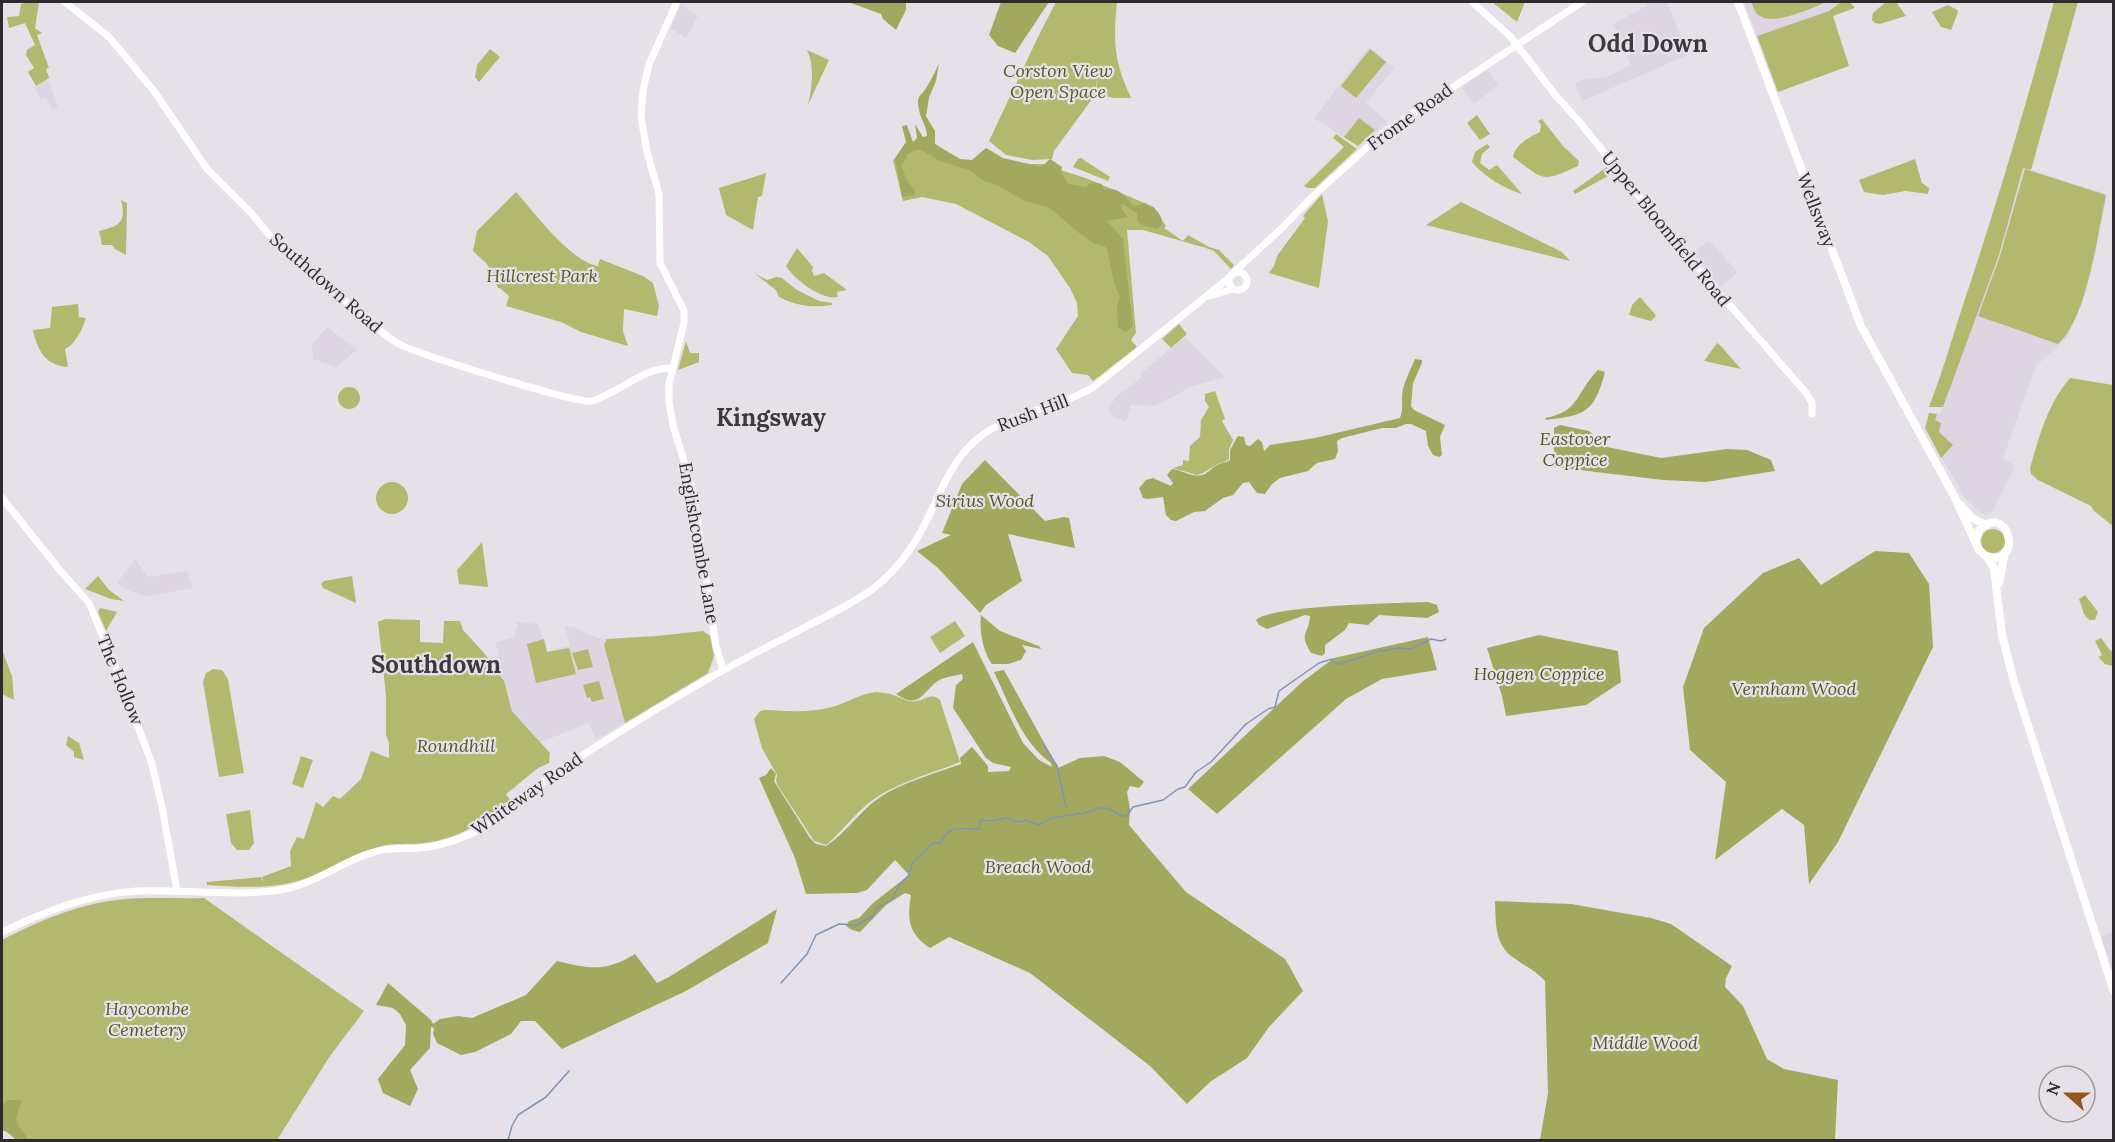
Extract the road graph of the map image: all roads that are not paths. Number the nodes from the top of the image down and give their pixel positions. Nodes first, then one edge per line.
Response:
1 (65, 2) edge
2 (677, 2) edge
3 (1472, 2) edge
4 (1582, 2) edge
5 (1738, 2) edge
6 (1517, 44) junction
7 (1255, 254) junction
8 (1242, 273) junction
9 (1231, 275) junction
10 (1233, 289) junction
11 (1198, 302) junction
12 (672, 368) junction
13 (1812, 414) dead end
14 (1953, 494) junction
15 (2, 498) edge
16 (1986, 525) junction
17 (1976, 543) junction
18 (2005, 552) junction
19 (1986, 556) junction
20 (1998, 587) junction
21 (723, 670) junction
22 (177, 891) junction
23 (2, 932) edge
24 (2114, 992) edge

1 - 12 street, Southdown Road
2 - 12 street, Englishcombe Lane
3 - 6 street, Upper Bloomfield Road
4 - 6 street, Frome Road
5 - 14 main road, Wellsway
6 - 7 street, Frome Road
6 - 13 street, Upper Bloomfield Road
7 - 8 street, Frome Road
7 - 9 street, Frome Road
8 - 9 street
8 - 10 street
9 - 10 street
9 - 11 street, Rush Hill
10 - 11 street, Rush Hill
11 - 21 street, Rush Hill
12 - 21 street, Englishcombe Lane
14 - 16 main road
14 - 17 main road
15 - 22 street, The Hollow
16 - 17 main road
16 - 18 main road
17 - 19 main road
18 - 19 main road
18 - 20 main road
19 - 20 main road
20 - 24 main road
21 - 22 street, Whiteway Road
22 - 23 street, Whiteway Road

